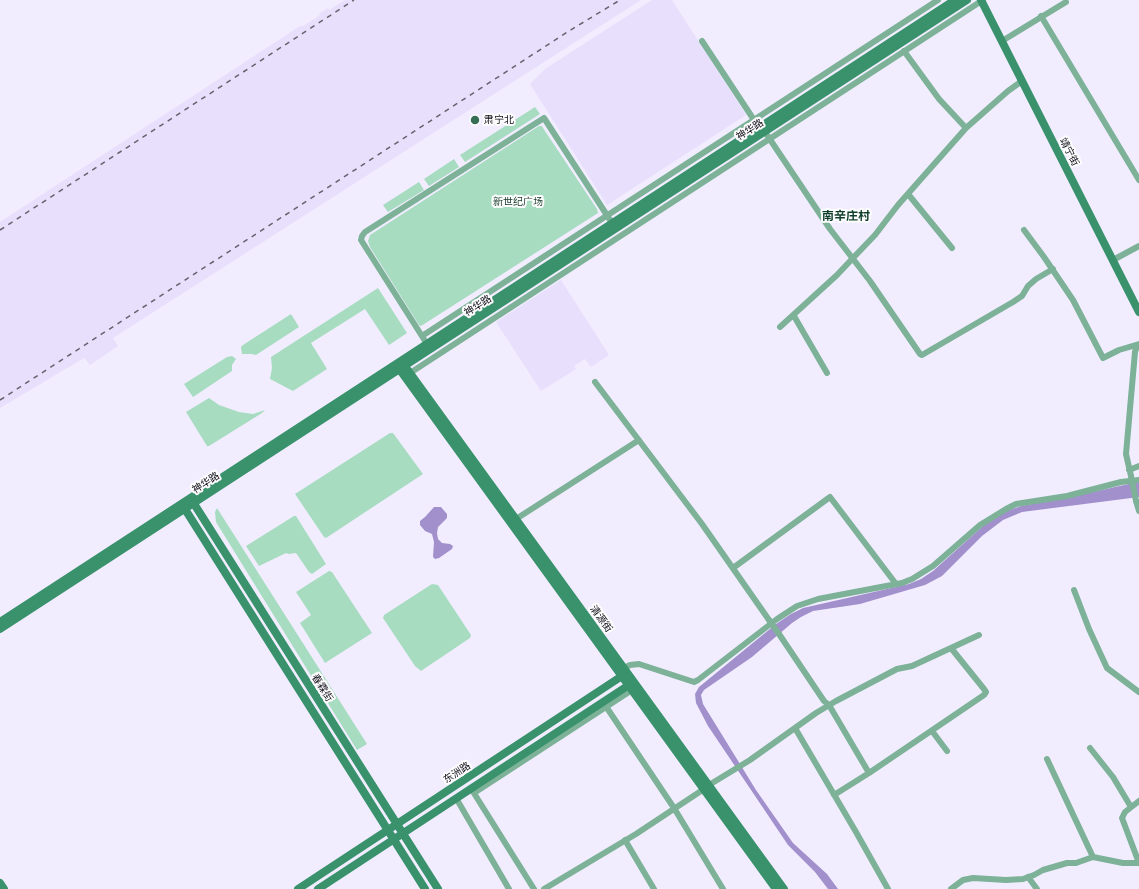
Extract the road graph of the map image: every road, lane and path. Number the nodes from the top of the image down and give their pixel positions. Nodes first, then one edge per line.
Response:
1 (938, 0) edge
2 (955, 0) edge
3 (967, 0) edge
4 (982, 0) edge
5 (1066, 2) dead end
6 (1041, 16) junction
7 (702, 41) dead end
8 (1002, 41) junction
9 (904, 51) junction
10 (1022, 81) junction
11 (754, 120) junction
12 (966, 128) junction
13 (767, 135) junction
14 (1139, 180) edge
15 (908, 194) junction
16 (607, 216) junction
17 (612, 223) junction
18 (1024, 230) dead end
19 (1139, 246) edge
20 (952, 248) dead end
21 (853, 258) junction
22 (1113, 260) junction
23 (1053, 269) junction
24 (1139, 312) edge
25 (794, 316) junction
26 (780, 327) dead end
27 (422, 336) junction
28 (427, 344) junction
29 (1139, 345) edge
30 (402, 366) junction
31 (827, 373) dead end
32 (595, 382) dead end
33 (639, 440) junction
34 (1139, 466) edge
35 (1130, 473) junction
36 (1139, 480) edge
37 (191, 501) junction
38 (183, 506) junction
39 (1139, 511) edge
40 (516, 519) junction
41 (733, 568) junction
42 (896, 584) junction
43 (1074, 590) dead end
44 (0, 622) edge
45 (0, 629) edge
46 (978, 635) dead end
47 (951, 648) junction
48 (625, 672) junction
49 (631, 686) junction
50 (1139, 692) edge
51 (605, 704) junction
52 (829, 705) junction
53 (795, 728) junction
54 (932, 731) junction
55 (1090, 748) dead end
56 (947, 752) dead end
57 (1047, 759) dead end
58 (869, 773) junction
59 (707, 787) junction
60 (473, 791) junction
61 (834, 795) junction
62 (456, 798) junction
63 (1139, 801) edge
64 (1131, 807) junction
65 (674, 808) junction
66 (396, 824) junction
67 (388, 830) junction
68 (402, 834) junction
69 (394, 839) junction
70 (625, 840) junction
71 (1093, 857) junction
72 (1139, 863) edge
73 (1028, 877) junction
74 (0, 883) edge
75 (4, 889) edge
76 (298, 889) edge
77 (318, 889) edge
78 (425, 889) edge
79 (438, 889) edge
80 (509, 889) edge
81 (534, 889) edge
82 (544, 889) edge
83 (654, 889) edge
84 (723, 889) edge
85 (776, 889) edge
86 (784, 889) edge
87 (888, 889) edge
88 (951, 889) edge
89 (1037, 889) edge

1 - 11 street
2 - 17 main road, 神华路
3 - 13 main road, 神华路
4 - 8 main road, 靖宁街
4 - 9 street
5 - 6 street
6 - 8 street
6 - 14 street
7 - 11 street
8 - 10 main road, 靖宁街
9 - 12 street
9 - 13 street
10 - 12 street
10 - 22 main road, 靖宁街
11 - 16 street
12 - 15 street
13 - 21 street
13 - 30 main road, 神华路
15 - 20 street
15 - 21 street
16 - 17 street
16 - 27 street
16 - 27 street
17 - 28 main road, 神华路
18 - 23 street
19 - 22 street
21 - 23 street
21 - 25 street
22 - 24 main road, 靖宁街
23 - 29 street
25 - 26 street
25 - 31 street
27 - 28 street
28 - 30 main road, 神华路
29 - 35 street
30 - 37 main road, 神华路
30 - 40 main road, 清源街
30 - 48 main road, 清源街
32 - 33 street
33 - 40 street
33 - 41 street
34 - 35 street
35 - 39 street, bridge
36 - 42 street
37 - 38 main road, 神华路
37 - 66 main road, 春霖街
38 - 44 main road, 神华路
38 - 45 main road, 神华路
38 - 67 main road, 春霖街
40 - 48 main road, 清源街
41 - 42 street
41 - 52 street, bridge
42 - 48 street
43 - 50 street
46 - 47 street
47 - 52 street
47 - 54 street
48 - 49 main road, 清源街
48 - 66 main road, 东洲路
49 - 51 main road, 东洲路
49 - 59 main road, 清源街
51 - 60 main road, 东洲路
51 - 65 street
52 - 53 street
52 - 58 street
53 - 59 street
53 - 61 street
54 - 56 street
54 - 58 street
55 - 64 street
57 - 71 street
58 - 61 street
59 - 65 street
59 - 85 main road, 清源街
59 - 86 main road, 清源街
60 - 62 main road, 东洲路
60 - 81 street
61 - 87 street
62 - 68 main road, 东洲路
62 - 80 street
63 - 64 street
64 - 72 street
65 - 70 street
65 - 84 street
66 - 67 main road, 东洲路
66 - 68 main road, 春霖街
67 - 69 main road, 春霖街
67 - 76 main road, 东洲路
68 - 69 main road, 东洲路
68 - 79 main road, 春霖街
69 - 77 main road, 东洲路
69 - 78 main road, 春霖街
70 - 82 street
70 - 83 street
71 - 72 street
71 - 73 street
73 - 88 street
73 - 89 street
74 - 75 main road

